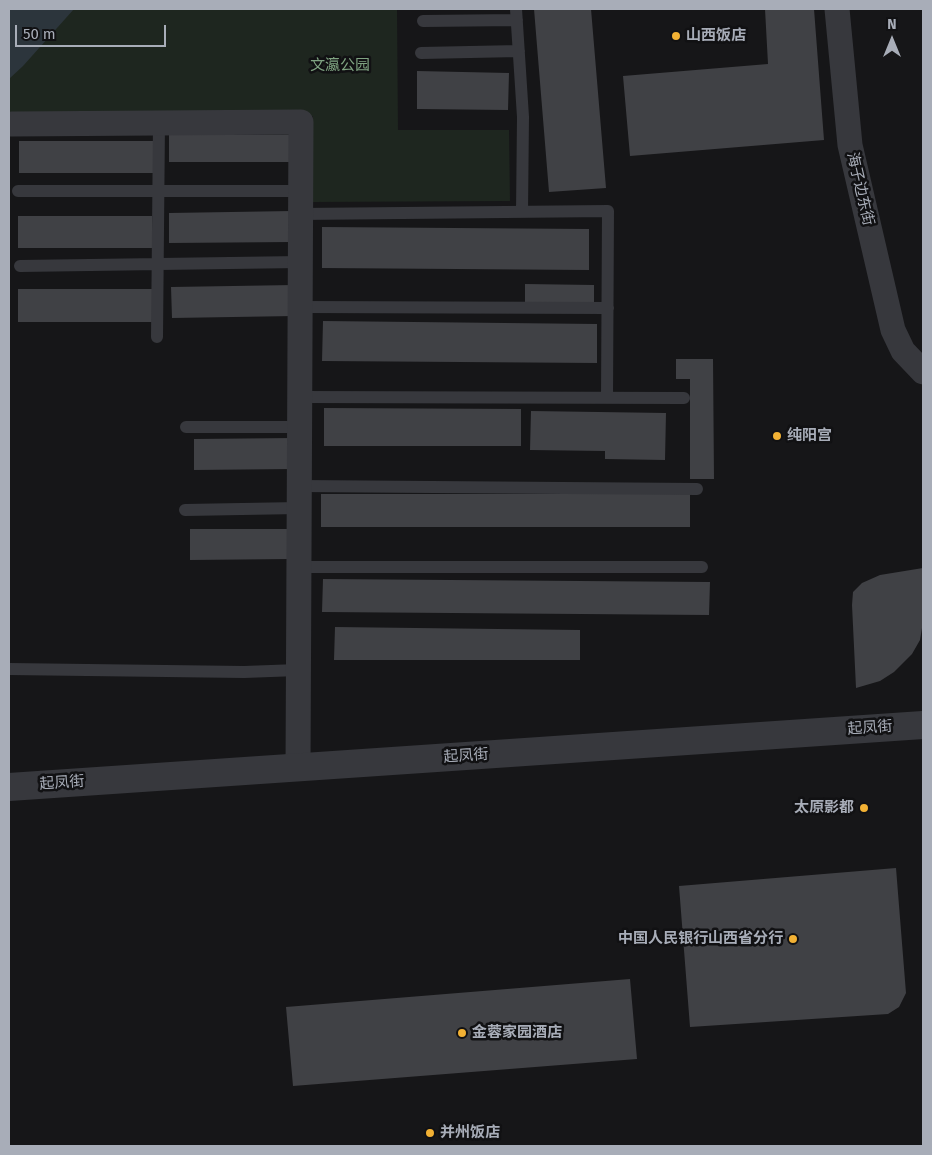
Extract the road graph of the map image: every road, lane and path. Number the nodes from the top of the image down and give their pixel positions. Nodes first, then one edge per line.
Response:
1 (837, 9) edge
2 (516, 14) edge
3 (423, 21) dead end
4 (519, 52) junction
5 (421, 53) dead end
6 (159, 123) junction
7 (12, 124) dead end
8 (18, 191) dead end
9 (158, 191) junction
10 (301, 202) junction
11 (522, 212) junction
12 (300, 262) junction
13 (158, 264) junction
14 (20, 266) dead end
15 (300, 307) junction
16 (608, 308) junction
17 (157, 337) dead end
18 (920, 367) edge
19 (300, 397) junction
20 (608, 398) junction
21 (684, 398) dead end
22 (186, 427) dead end
23 (300, 427) junction
24 (697, 489) dead end
25 (299, 497) junction
26 (184, 510) dead end
27 (299, 567) junction
28 (702, 568) dead end
29 (9, 669) edge
30 (298, 670) junction
31 (923, 725) edge
32 (298, 767) junction
33 (9, 787) edge

1 - 18 street, 海子边东街
2 - 3 lane
2 - 4 lane
4 - 5 lane
4 - 11 lane
6 - 7 street
6 - 9 lane
6 - 10 street
8 - 9 lane
9 - 10 lane
9 - 13 lane
10 - 11 lane
10 - 12 street
11 - 16 lane
12 - 13 lane
12 - 15 street
13 - 14 lane
13 - 17 lane
15 - 16 lane
15 - 19 street
16 - 20 lane
19 - 20 lane
19 - 23 street
20 - 21 lane
22 - 23 lane
23 - 25 street
24 - 25 lane
25 - 26 lane
25 - 27 street
27 - 28 lane
27 - 30 street
29 - 30 lane
30 - 32 street
31 - 32 street, 起凤街
32 - 33 street, 起凤街

